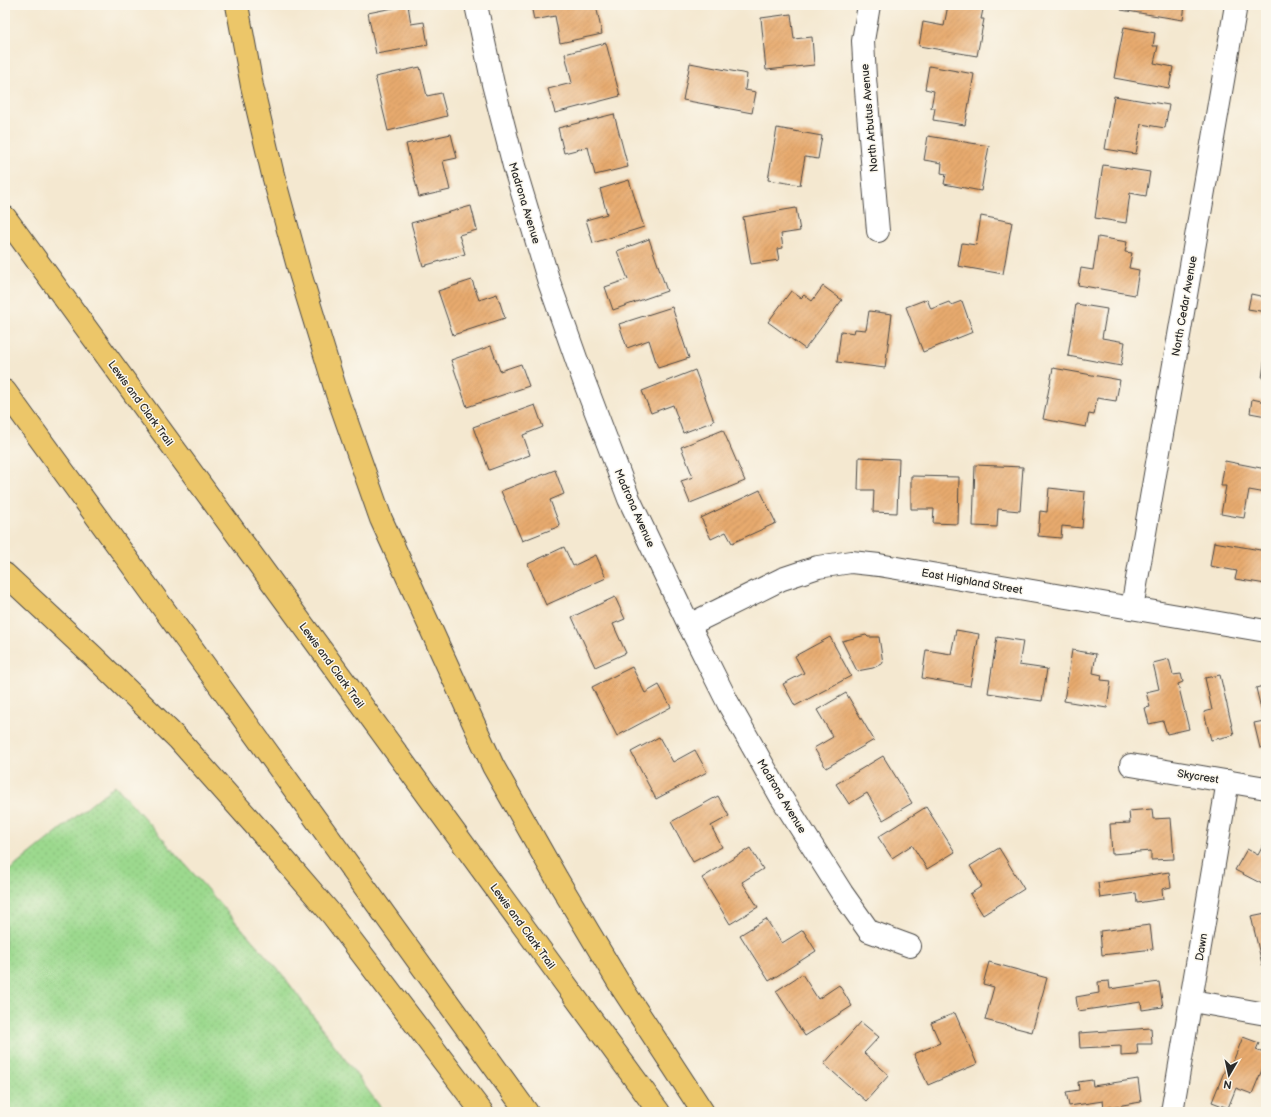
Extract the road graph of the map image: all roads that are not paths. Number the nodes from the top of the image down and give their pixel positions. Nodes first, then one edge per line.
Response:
1 (237, 5) edge
2 (476, 5) edge
3 (869, 5) edge
4 (1236, 5) edge
5 (5, 217) edge
6 (878, 231) dead end
7 (5, 391) edge
8 (5, 574) edge
9 (1132, 608) junction
10 (689, 625) junction
11 (1266, 631) edge
12 (1130, 765) dead end
13 (1228, 781) junction
14 (1266, 788) edge
15 (910, 946) dead end
16 (1192, 1001) junction
17 (1266, 1014) edge
18 (482, 1112) edge
19 (527, 1112) edge
20 (659, 1112) edge
21 (703, 1112) edge
22 (1172, 1112) edge

1 - 21 highway
2 - 10 street, Madrona Avenue
3 - 6 street, North Arbutus Avenue
4 - 9 street, North Cedar Avenue
5 - 20 highway, Lewis and Clark Trail
7 - 19 highway
8 - 18 highway
9 - 10 street, East Highland Street
9 - 11 street, East Highland Street
10 - 15 street, Madrona Avenue
12 - 13 street, Skycrest
13 - 14 street, Skycrest
13 - 16 street, Dawn
16 - 17 street
16 - 22 street, Dawn

